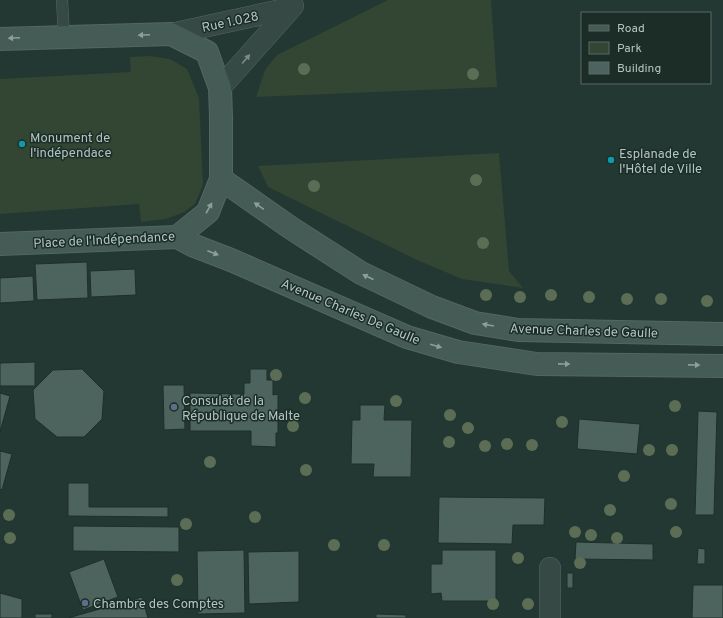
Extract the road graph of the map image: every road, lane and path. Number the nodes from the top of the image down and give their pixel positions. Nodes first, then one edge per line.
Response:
1 (62, 0) edge
2 (296, 4) edge
3 (171, 34) junction
4 (64, 37) junction
5 (0, 39) edge
6 (220, 88) junction
7 (221, 179) junction
8 (177, 237) junction
9 (0, 244) edge
10 (723, 334) edge
11 (723, 366) edge
12 (550, 568) dead end
13 (550, 618) edge

1 - 4 lane
2 - 3 street, Rue 1.028
6 -> 2 street, Rue 1.028
3 -> 4 main road, Place de l'Indépendance
3 - 6 main road, Place de l'Indépendance
4 -> 5 main road, Place de l'Indépendance
6 - 7 main road, Place de l'Indépendance
8 -> 7 main road, Place de l'Indépendance
10 -> 7 main road, Avenue Charles de Gaulle
8 - 9 main road, Place de l'Indépendance
8 -> 11 main road, Avenue Charles De Gaulle
12 - 13 street

